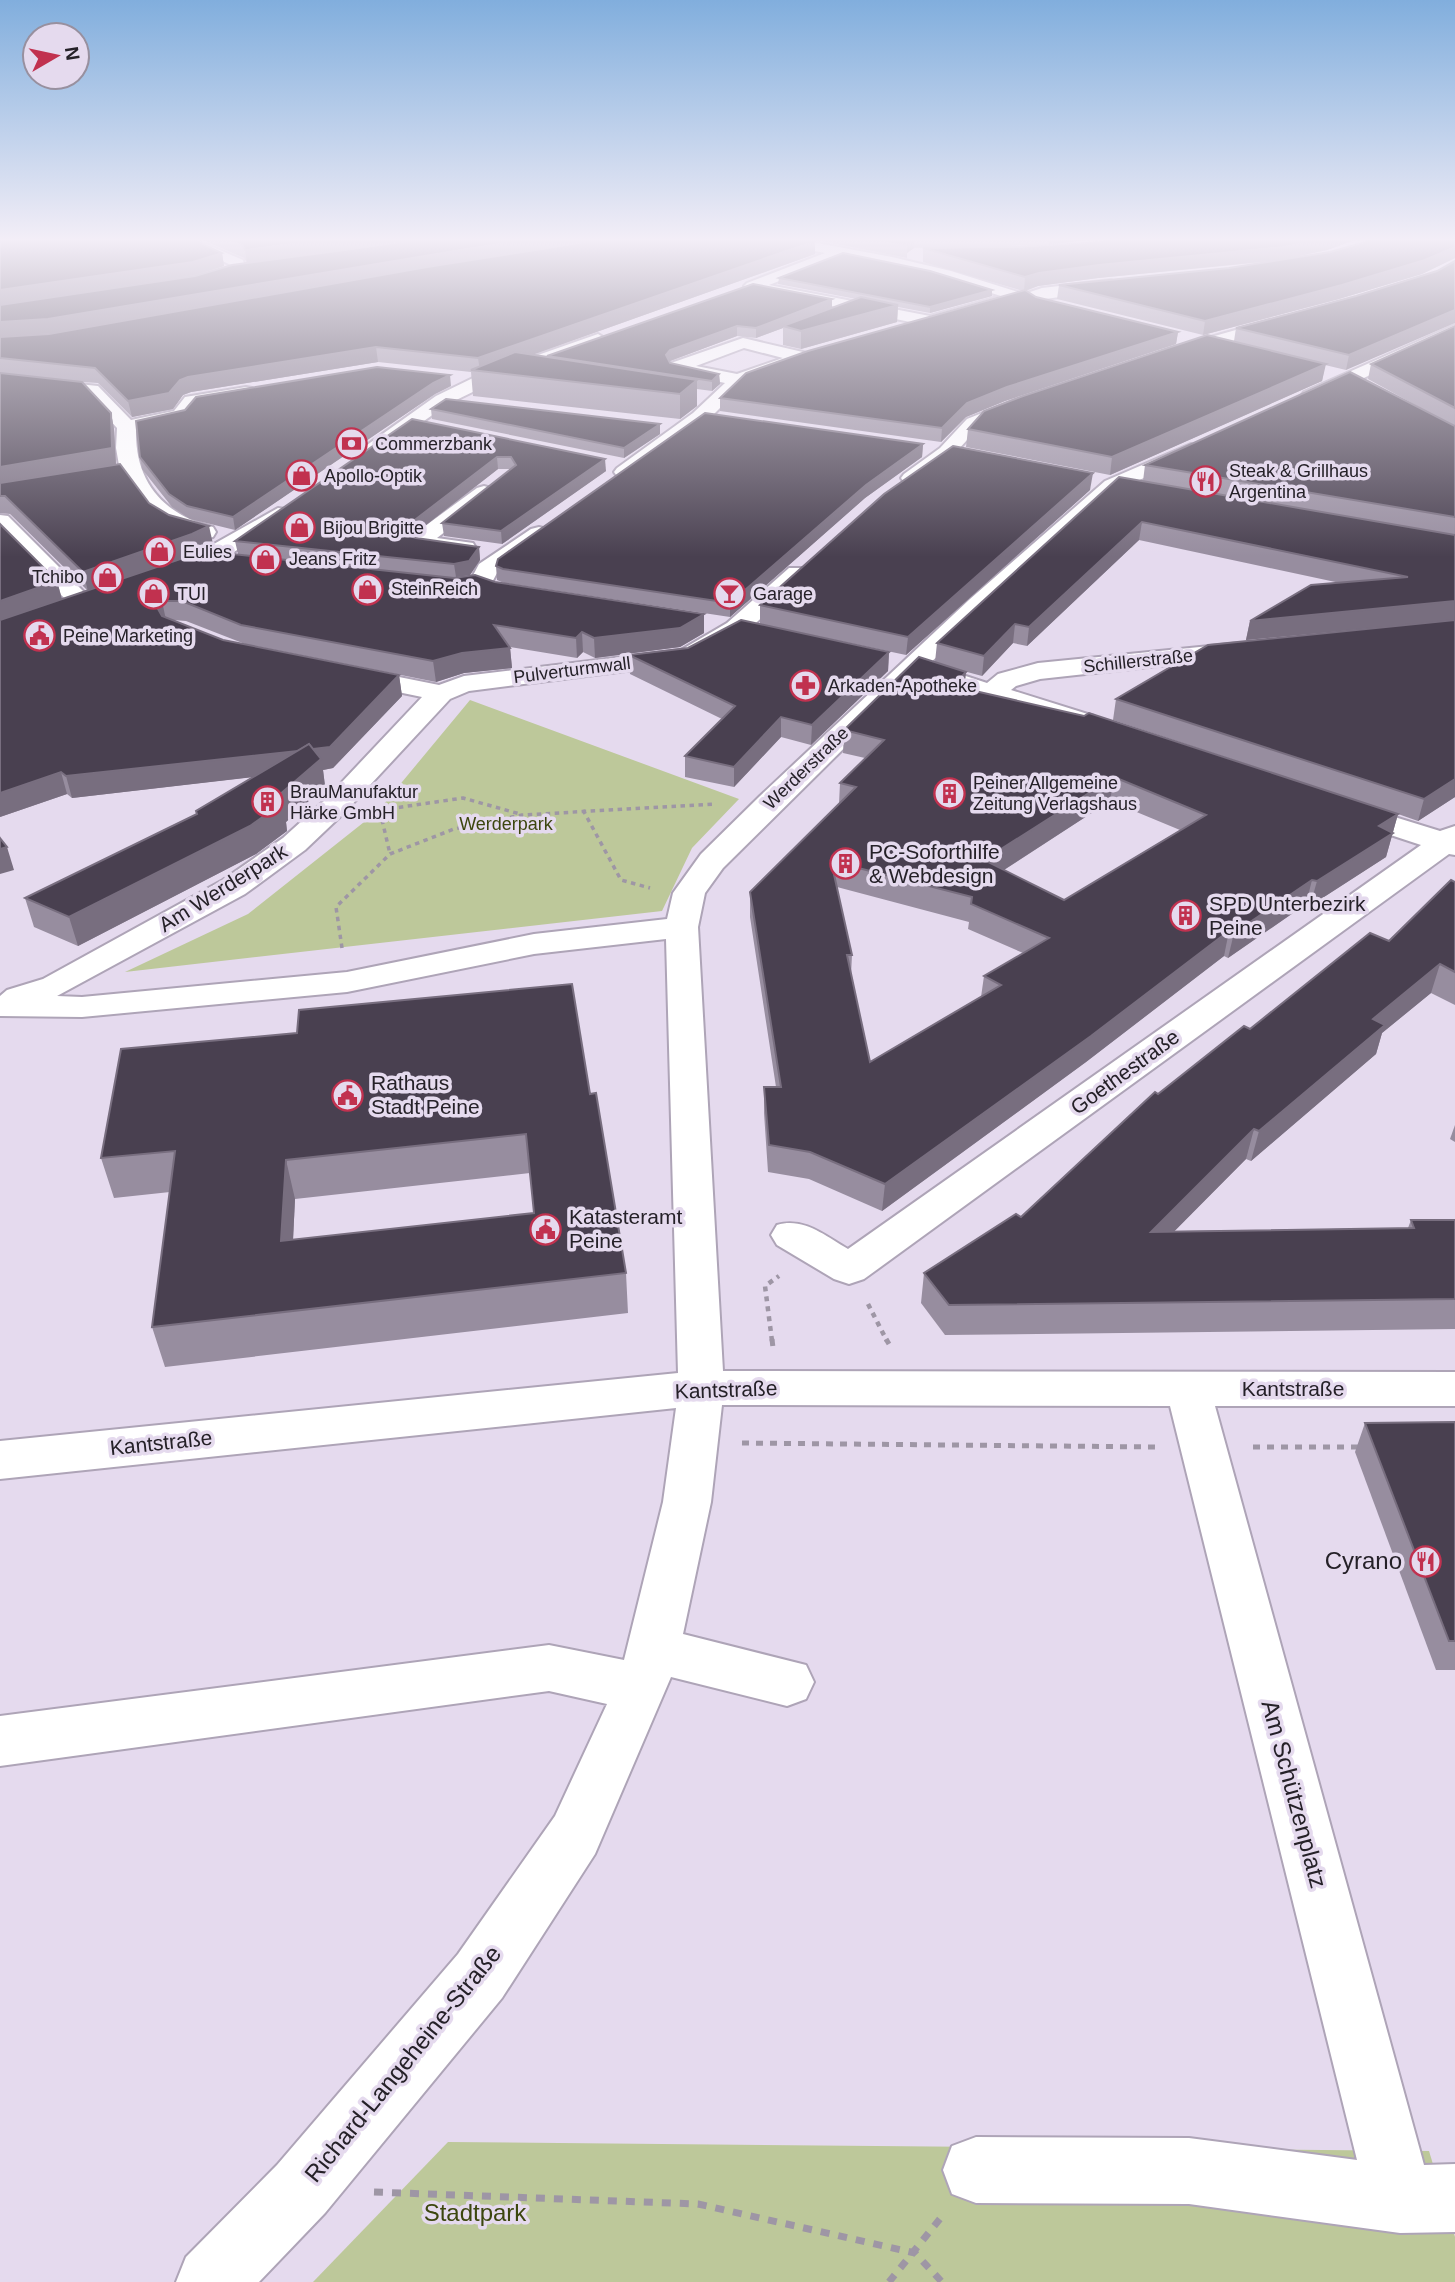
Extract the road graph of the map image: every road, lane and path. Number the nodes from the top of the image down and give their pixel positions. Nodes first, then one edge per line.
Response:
1 (584, 343) edge
2 (729, 343) edge
3 (767, 343) edge
4 (1202, 343) edge
5 (1205, 343) edge
6 (1426, 343) edge
7 (1243, 353) edge
8 (1153, 360) edge
9 (510, 369) junction
10 (1322, 372) edge
11 (551, 375) edge
12 (444, 376) edge
13 (1349, 379) junction
14 (738, 380) junction
15 (0, 381) edge
16 (481, 381) junction
17 (264, 389) edge
18 (1372, 392) edge
19 (688, 396) edge
20 (1039, 398) edge
21 (442, 400) junction
22 (716, 400) junction
23 (1292, 404) edge
24 (482, 405) edge
25 (727, 421) edge
26 (410, 422) junction
27 (692, 422) junction
28 (657, 424) edge
29 (127, 427) junction
30 (436, 427) edge
31 (1210, 442) edge
32 (919, 448) edge
33 (947, 452) junction
34 (972, 457) edge
35 (353, 462) edge
36 (130, 471) junction
37 (606, 473) dead end
38 (104, 475) edge
39 (505, 476) edge
40 (1087, 480) edge
41 (1112, 485) junction
42 (895, 489) edge
43 (1153, 492) edge
44 (296, 502) edge
45 (559, 519) edge
46 (0, 522) edge
47 (240, 541) junction
48 (510, 555) junction
49 (815, 557) edge
50 (205, 559) junction
51 (245, 564) edge
52 (154, 578) edge
53 (456, 587) edge
54 (83, 604) edge
55 (696, 622) edge
56 (736, 628) junction
57 (763, 634) edge
58 (1261, 649) edge
59 (899, 664) junction
60 (319, 669) edge
61 (993, 691) junction
62 (441, 693) junction
63 (1112, 731) edge
64 (770, 802) junction
65 (1324, 804) edge
66 (335, 806) junction
67 (380, 810) junction
68 (583, 810) junction
69 (522, 815) junction
70 (1451, 842) edge
71 (390, 855) junction
72 (689, 893) junction
73 (682, 927) junction
74 (347, 982) junction
75 (0, 1005) edge
76 (802, 1243) joint
77 (774, 1349) dead end
78 (1188, 1389) junction
79 (1455, 1389) edge
80 (697, 1415) junction
81 (1203, 1447) junction
82 (1362, 1447) dead end
83 (0, 1460) edge
84 (647, 1668) junction
85 (788, 1682) dead end
86 (0, 1741) edge
87 (976, 2170) dead end
88 (301, 2189) junction
89 (1427, 2198) edge
90 (915, 2253) junction
91 (211, 2282) edge
92 (889, 2282) edge
93 (942, 2282) edge

1 - 9 street
2 - 14 street
3 - 14 street
4 - 8 street
5 - 7 street
6 - 13 street
9 - 11 street
9 - 16 street
10 - 13 street
12 - 16 street
13 - 18 street
13 - 23 street
14 - 22 street
15 - 29 street
16 - 21 street
17 - 29 street
19 - 22 street
20 - 33 street
21 - 24 street
21 - 26 street
22 - 27 street
25 - 27 street
26 - 30 street
26 - 35 street
27 - 28 street
27 - 37 street
29 - 36 street
31 - 41 street, Werderstraße
32 - 33 street
33 - 34 street
33 - 42 street
36 - 38 street
36 - 47 street
39 - 48 street
40 - 41 street
41 - 43 street
41 - 59 street, Werderstraße
44 - 47 street
45 - 48 street
46 - 54 street
47 - 50 street
48 - 53 street
49 - 56 street, Pulverturmwall
50 - 51 street
50 - 52 street
55 - 56 street
56 - 57 street
56 - 62 street, Pulverturmwall
58 - 61 street, Schillerstraße
59 - 61 street
59 - 64 street, Werderstraße
60 - 62 street, Pulverturmwall
61 - 63 street
62 - 66 street, Am Werderpark
64 - 68 path
64 - 72 street, Werderstraße
65 - 70 street
66 - 67 path
66 - 75 street, Am Werderpark
67 - 69 path
67 - 71 path
68 - 69 path
68 - 72 path
69 - 71 path
70 - 76 street, Goethestraße
71 - 74 path
72 - 73 street, Werderstraße
73 - 74 street
73 - 80 street, Werderstraße
74 - 75 street
76 - 77 path
78 - 79 street, Kantstraße
78 - 80 street, Kantstraße
78 - 81 street, Am Schützenplatz
80 - 81 path
80 - 83 street, Kantstraße
80 - 84 street, Richard-Langeheine-Straße
81 - 82 path
81 - 89 street, Am Schützenplatz
84 - 85 street
84 - 86 street
84 - 88 street, Richard-Langeheine-Straße
87 - 89 street
88 - 90 path
88 - 91 street, Richard-Langeheine-Straße
90 - 92 path
90 - 93 path

